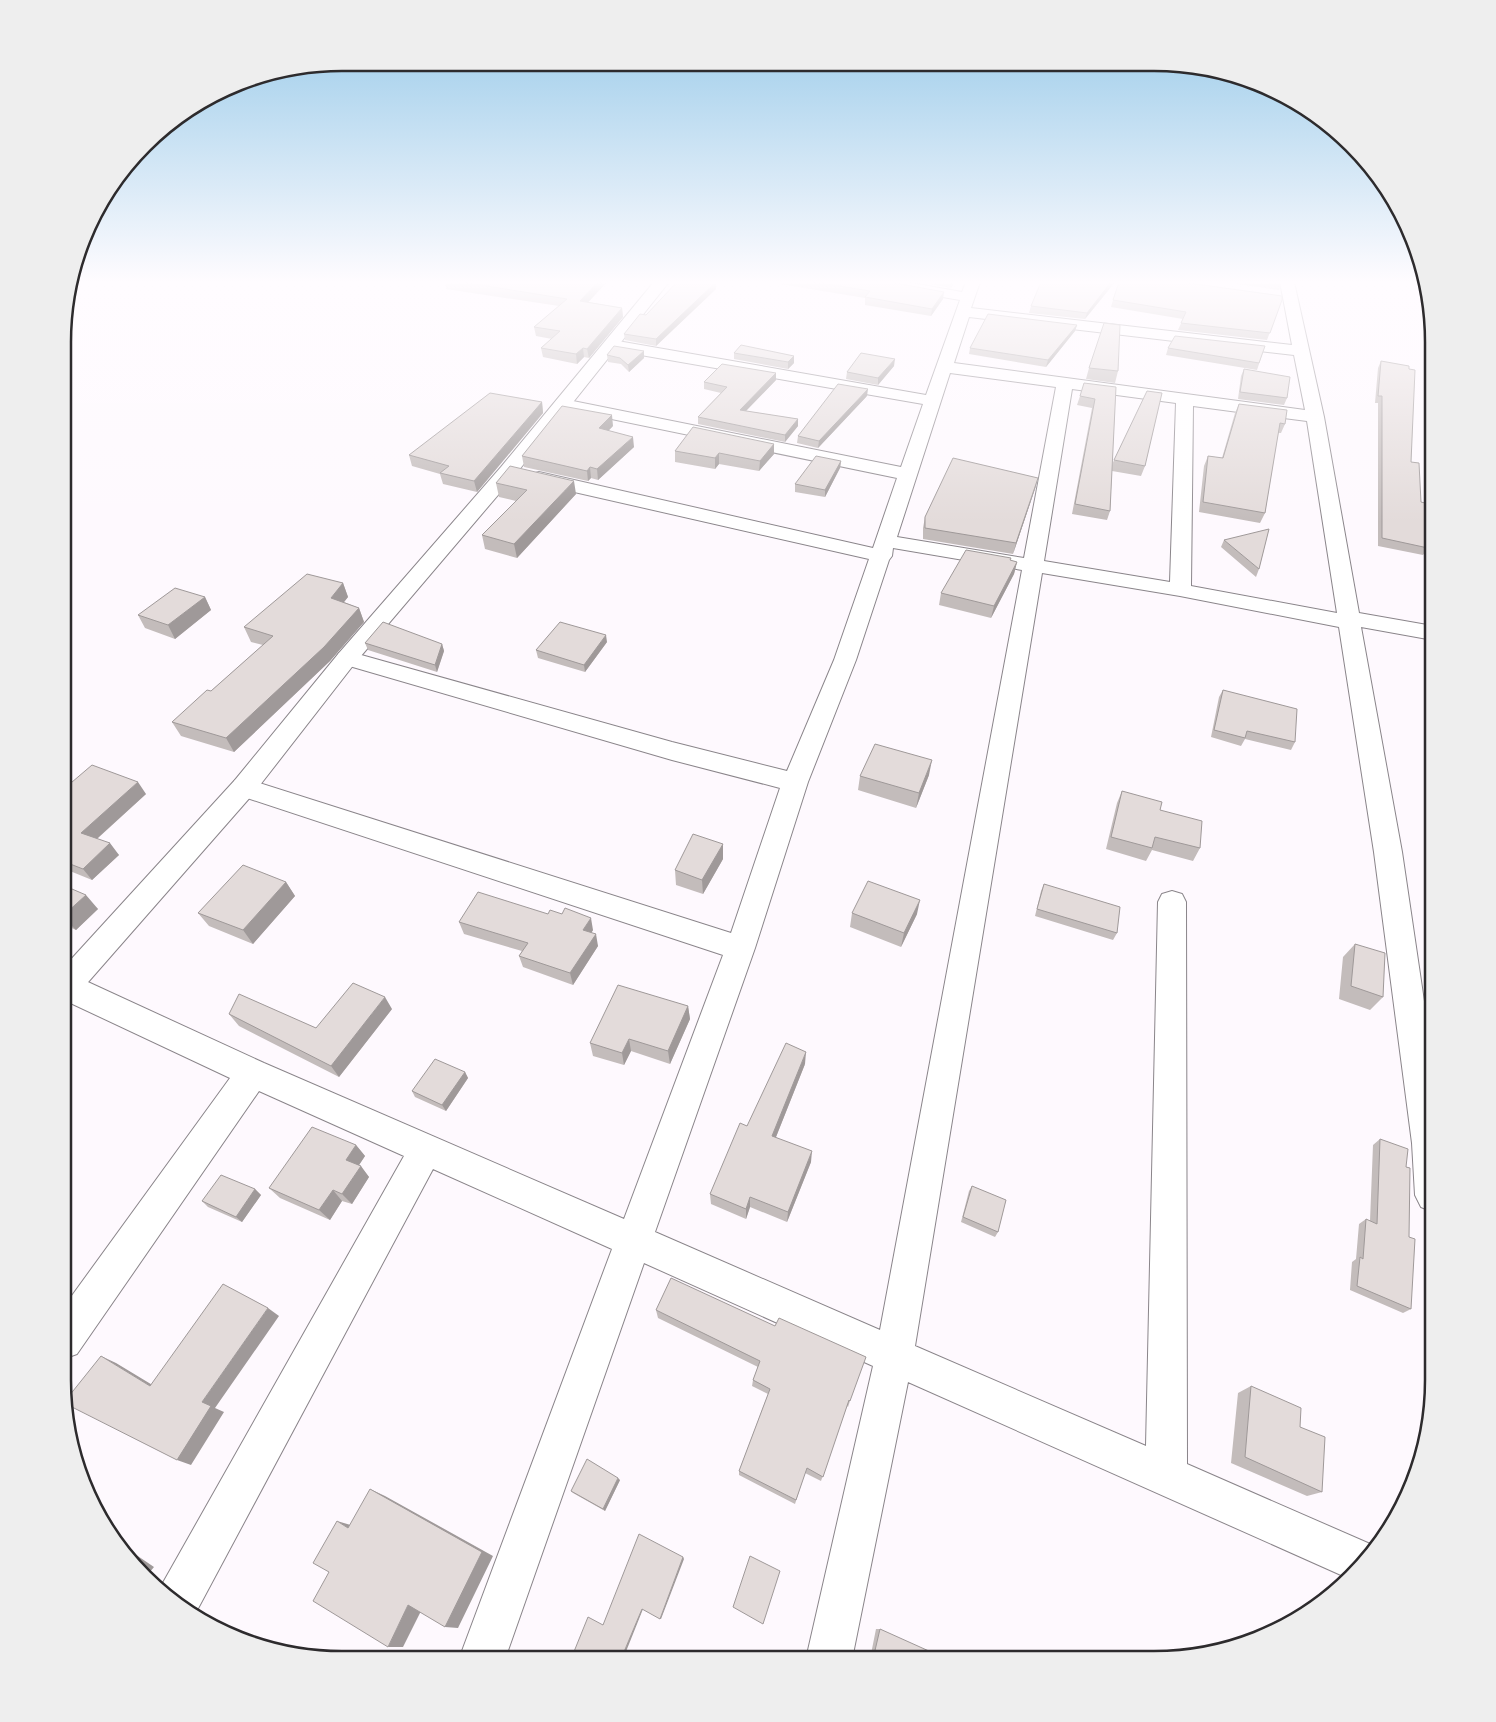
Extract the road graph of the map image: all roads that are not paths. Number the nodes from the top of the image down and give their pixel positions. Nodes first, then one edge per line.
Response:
1 (598, 362) edge
2 (712, 362) edge
3 (947, 362) edge
4 (1303, 362) edge
5 (945, 367) junction
6 (1065, 383) junction
7 (1184, 399) junction
8 (934, 401) junction
9 (563, 404) junction
10 (1315, 417) junction
11 (508, 471) junction
12 (907, 474) junction
13 (884, 548) junction
14 (1033, 566) junction
15 (1180, 590) junction
16 (1349, 620) junction
17 (1425, 632) edge
18 (347, 658) junction
19 (795, 782) junction
20 (244, 787) junction
21 (1172, 902) dead end
22 (740, 948) junction
23 (71, 980) edge
24 (71, 990) edge
25 (253, 1073) junction
26 (1425, 1116) edge
27 (426, 1149) junction
28 (636, 1240) junction
29 (71, 1329) edge
30 (894, 1357) junction
31 (1166, 1476) junction
32 (1357, 1560) edge
33 (180, 1597) edge
34 (485, 1651) edge
35 (831, 1651) edge

1 - 9 street
2 - 8 street
3 - 5 street
4 - 10 street
5 - 6 street
5 - 8 street
6 - 7 street
6 - 14 street
7 - 10 street
7 - 15 street
8 - 12 street
9 - 11 street
9 - 12 street
10 - 16 street
11 - 13 street
11 - 18 street
12 - 13 street
13 - 14 street
13 - 19 street
14 - 15 street
14 - 30 street
15 - 16 street
16 - 17 street
16 - 26 street
18 - 19 street
18 - 20 street
19 - 22 street
20 - 22 street
20 - 23 street
21 - 31 street
22 - 28 street
24 - 25 street
25 - 27 street
25 - 29 street
27 - 28 street
27 - 33 street
28 - 30 street
28 - 34 street
30 - 31 street
30 - 35 street
31 - 32 street

